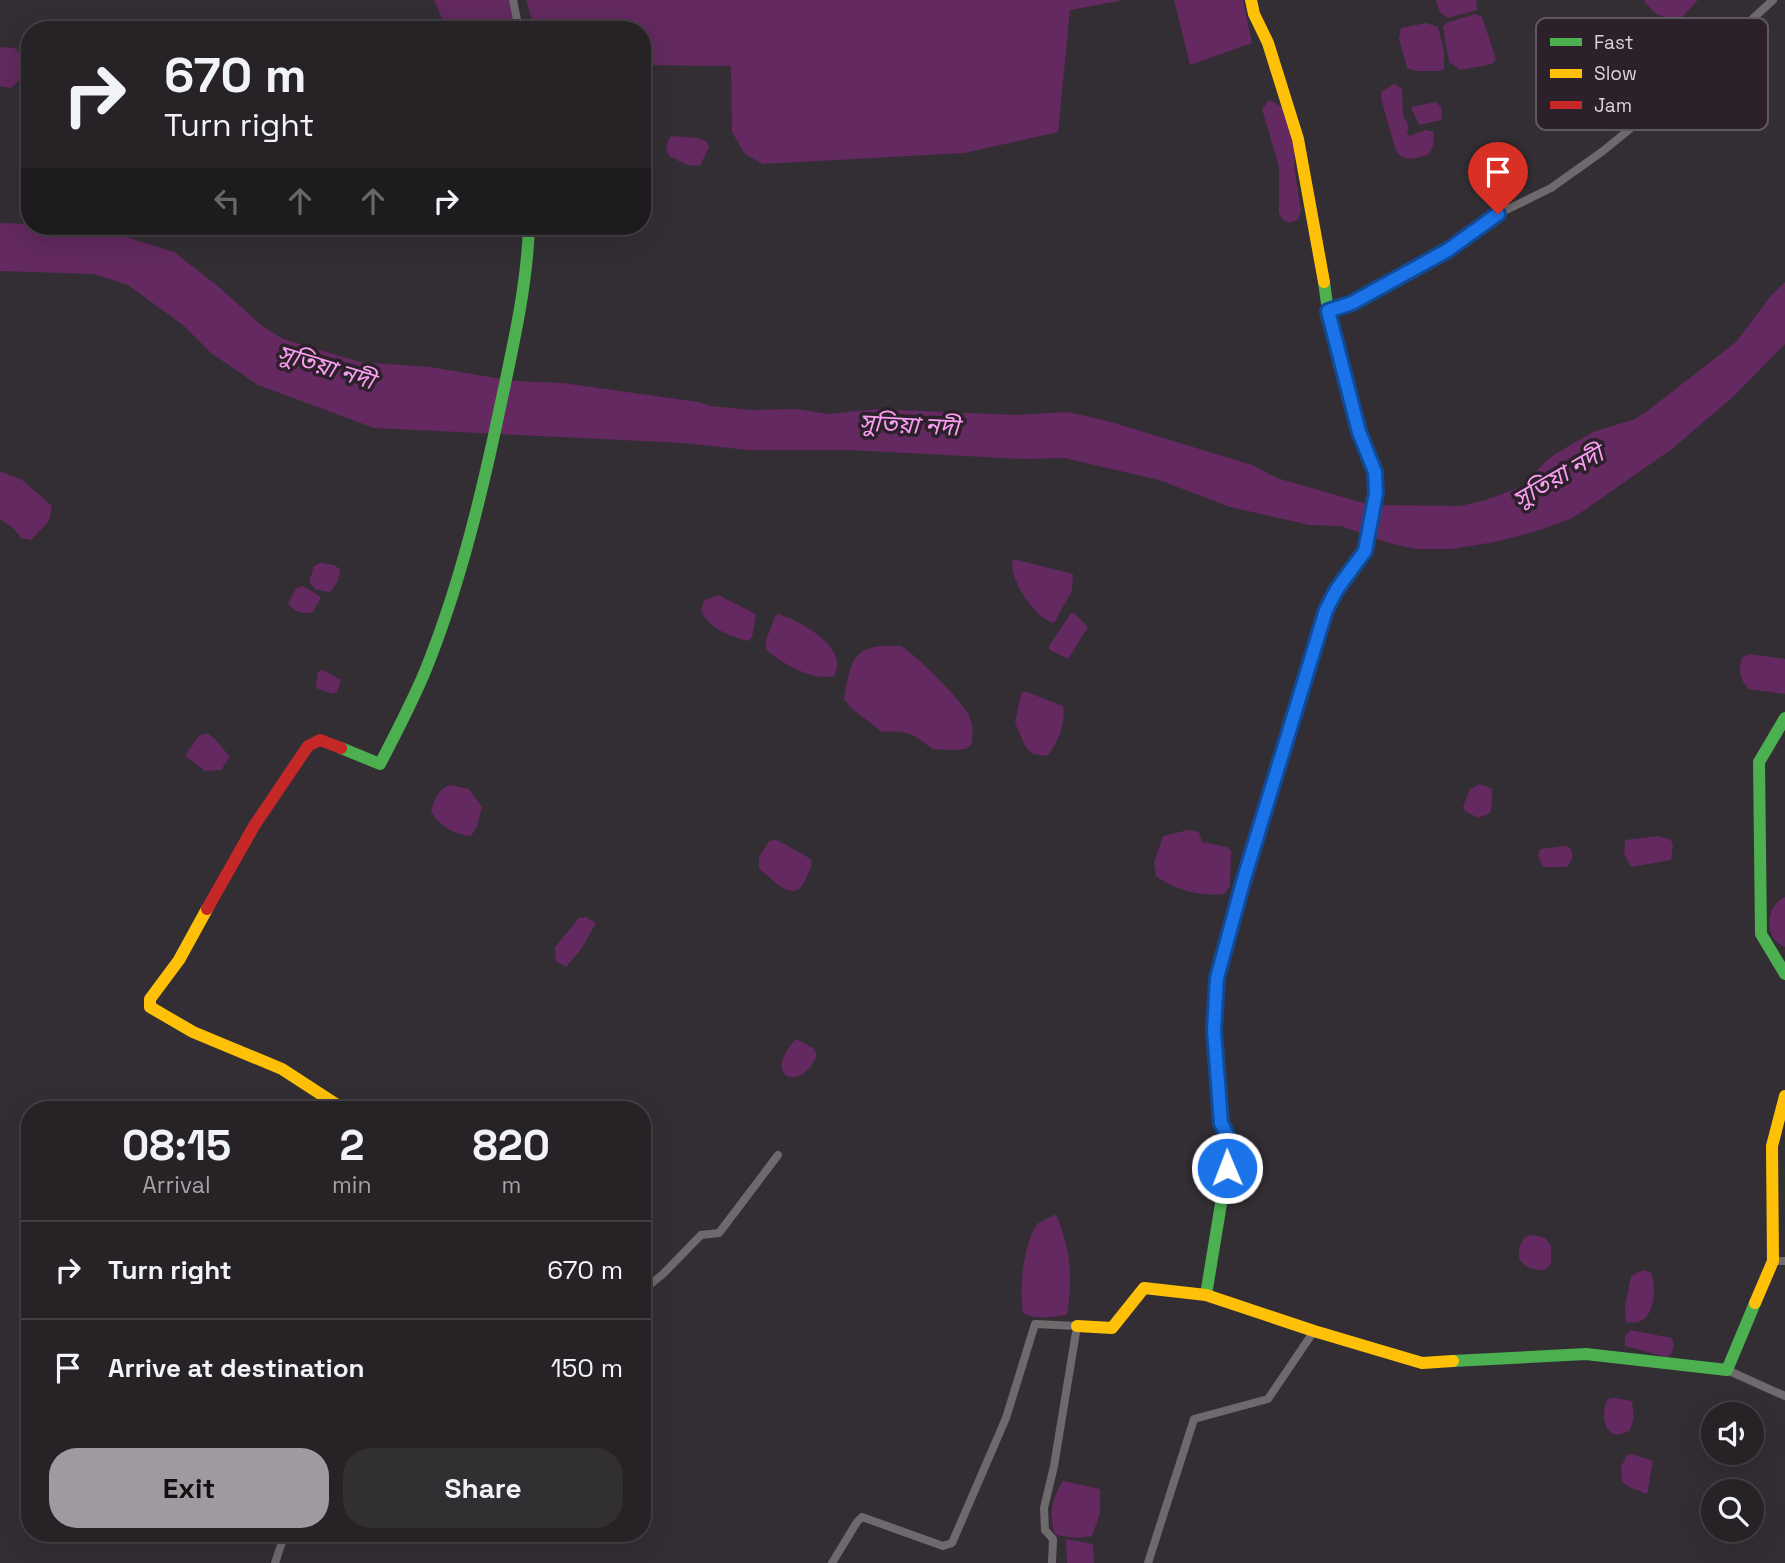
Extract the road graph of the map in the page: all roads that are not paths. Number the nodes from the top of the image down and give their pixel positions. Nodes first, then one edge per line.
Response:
1 (513, 0) edge
2 (1251, 0) edge
3 (1773, 0) edge
4 (1753, 18) edge
5 (517, 21) edge
6 (1629, 130) edge
7 (529, 235) edge
8 (1328, 311) junction
9 (1785, 718) edge
10 (1784, 967) edge
11 (1785, 1096) edge
12 (333, 1101) edge
13 (778, 1155) dead end
14 (1779, 1261) edge
15 (651, 1284) edge
16 (1206, 1295) junction
17 (1077, 1326) junction
18 (1314, 1331) junction
19 (1727, 1370) junction
20 (1785, 1396) edge
21 (282, 1542) edge
22 (275, 1563) edge
23 (832, 1563) edge
24 (1052, 1563) edge
25 (1148, 1563) edge

1 - 5 street
2 - 8 street
3 - 4 street
6 - 8 street
7 - 12 street
8 - 16 street
9 - 10 street
11 - 14 street
13 - 15 street
14 - 19 street
16 - 17 street
16 - 18 street
17 - 23 street
17 - 24 street
18 - 19 street
18 - 25 street
19 - 20 street
21 - 22 street

